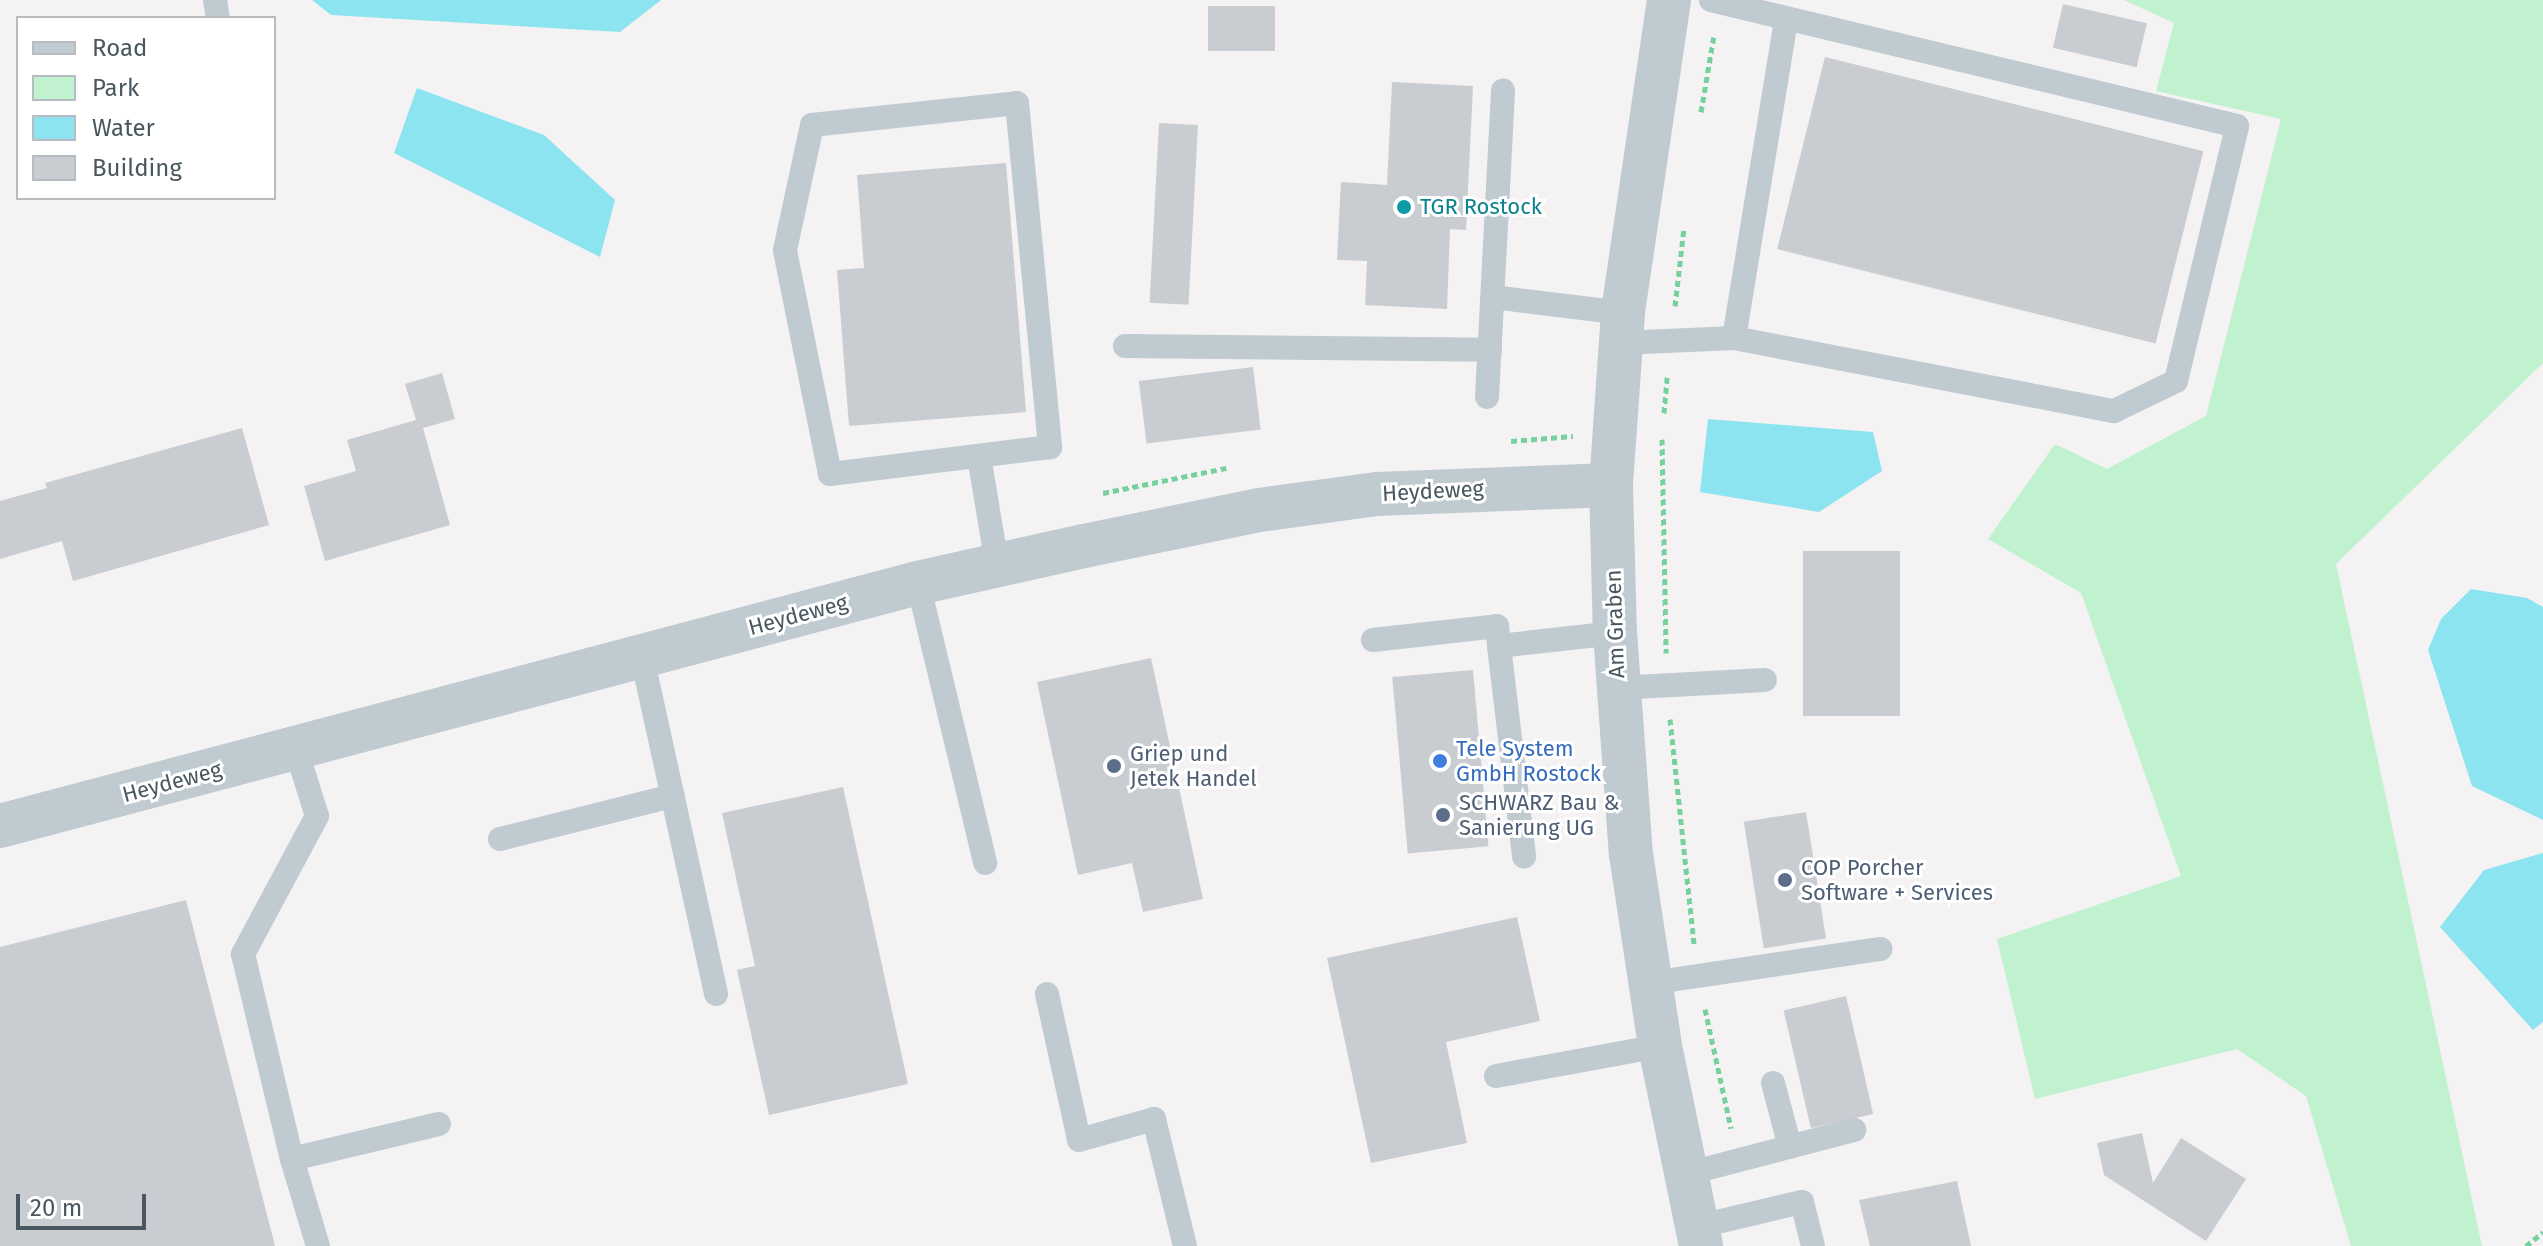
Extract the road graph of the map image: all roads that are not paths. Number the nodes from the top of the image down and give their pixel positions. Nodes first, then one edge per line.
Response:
1 (1669, 0) edge
2 (1715, 1) edge
3 (1786, 19) junction
4 (1503, 90) dead end
5 (1493, 297) junction
6 (1622, 328) junction
7 (1734, 338) junction
8 (1125, 346) dead end
9 (1490, 350) junction
10 (1487, 397) dead end
11 (979, 456) junction
12 (1611, 485) junction
13 (997, 565) junction
14 (918, 583) junction
15 (1615, 633) junction
16 (1373, 640) dead end
17 (1499, 646) junction
18 (642, 657) junction
19 (1765, 680) dead end
20 (1618, 688) junction
21 (296, 749) junction
22 (673, 796) junction
23 (0, 826) edge
24 (500, 839) dead end
25 (1524, 857) dead end
26 (985, 863) dead end
27 (1881, 949) dead end
28 (1650, 983) junction
29 (716, 994) dead end
30 (1047, 994) dead end
31 (1660, 1046) junction
32 (1496, 1076) dead end
33 (1773, 1083) dead end
34 (439, 1124) dead end
35 (1854, 1130) dead end
36 (1790, 1147) junction
37 (292, 1159) junction
38 (1686, 1174) junction
39 (1698, 1236) edge
40 (318, 1246) edge
41 (1185, 1246) edge
42 (1813, 1246) edge

1 - 6 street, Am Graben
2 - 3 lane
3 - 7 lane
3 - 7 lane
4 - 5 lane
5 - 6 lane
5 - 9 lane
6 - 7 lane
6 - 12 street, Am Graben
8 - 9 lane
9 - 10 lane
11 - 11 lane
11 - 13 lane
12 - 13 street, Heydeweg
12 - 15 street, Am Graben
13 - 14 street, Heydeweg
14 - 18 street, Heydeweg
14 - 26 lane
15 - 17 lane
15 - 20 street, Am Graben
16 - 17 lane
17 - 25 lane
18 - 21 street, Heydeweg
18 - 22 lane
19 - 20 lane
20 - 28 street, Am Graben
21 - 23 street, Heydeweg
21 - 37 lane
22 - 24 lane
22 - 29 lane
27 - 28 lane
28 - 31 street, Am Graben
30 - 41 lane
31 - 32 lane
31 - 38 street, Am Graben
33 - 36 lane
34 - 37 lane
35 - 36 lane
36 - 38 lane
37 - 40 lane
38 - 39 street, Am Graben
39 - 42 lane

